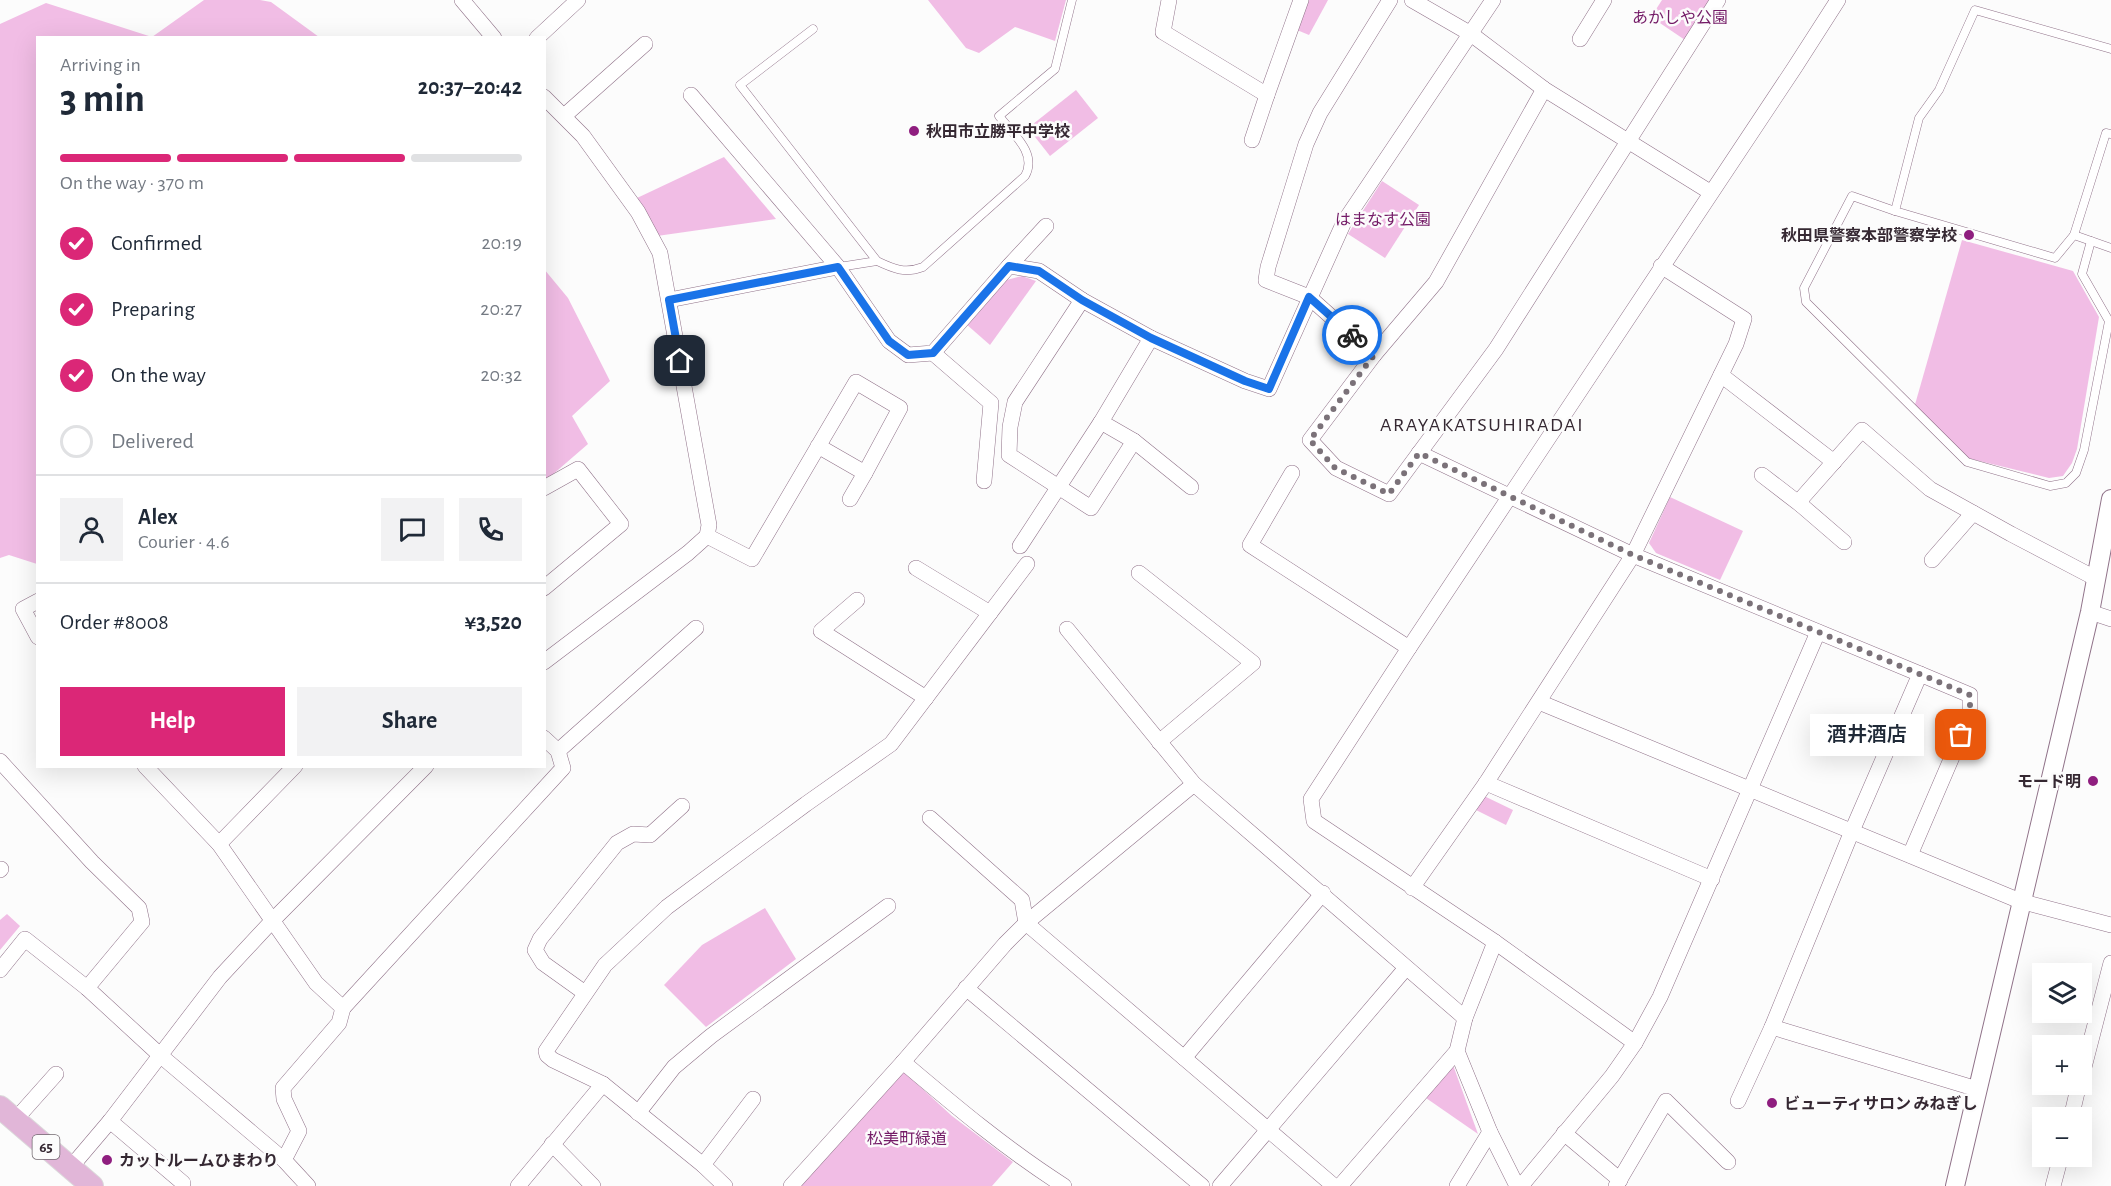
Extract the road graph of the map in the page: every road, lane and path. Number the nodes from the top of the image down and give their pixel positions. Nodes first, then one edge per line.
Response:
1 (462, 0) edge
2 (578, 0) edge
3 (1072, 0) edge
4 (1169, 0) edge
5 (1301, 0) edge
6 (1390, 0) edge
7 (1412, 0) edge
8 (1492, 0) edge
9 (1604, 0) edge
10 (1718, 0) edge
11 (1838, 0) edge
12 (813, 29) dead end
13 (1471, 34) junction
14 (492, 36) edge
15 (539, 36) edge
16 (1580, 39) dead end
17 (645, 44) dead end
18 (2111, 49) edge
19 (1544, 89) junction
20 (691, 95) dead end
21 (1267, 95) junction
22 (546, 99) edge
23 (564, 116) junction
24 (2111, 134) edge
25 (1252, 140) dead end
26 (1628, 140) junction
27 (1710, 192) junction
28 (1895, 211) junction
29 (1047, 226) dead end
30 (2074, 235) junction
31 (2091, 241) junction
32 (2111, 248) edge
33 (877, 261) junction
34 (1009, 266) junction
35 (1661, 266) junction
36 (838, 267) junction
37 (1309, 297) junction
38 (669, 300) junction
39 (1082, 300) junction
40 (1151, 338) junction
41 (933, 353) junction
42 (1374, 355) junction
43 (1721, 375) junction
44 (1101, 422) junction
45 (1134, 441) junction
46 (818, 446) junction
47 (1419, 453) junction
48 (1834, 462) junction
49 (864, 473) junction
50 (1292, 473) dead end
51 (1762, 475) dead end
52 (984, 481) dead end
53 (546, 487) edge
54 (1191, 487) dead end
55 (1059, 488) junction
56 (1509, 497) junction
57 (850, 499) dead end
58 (2111, 499) edge
59 (1801, 505) junction
60 (1973, 513) junction
61 (707, 536) junction
62 (1844, 542) dead end
63 (1020, 546) dead end
64 (1633, 555) junction
65 (1932, 560) dead end
66 (1027, 564) dead end
67 (916, 568) dead end
68 (1139, 573) dead end
69 (2095, 578) junction
70 (546, 586) edge
71 (857, 600) dead end
72 (36, 602) edge
73 (2090, 612) junction
74 (990, 613) junction
75 (2111, 619) edge
76 (696, 628) dead end
77 (1067, 628) dead end
78 (1818, 632) junction
79 (36, 633) edge
80 (1409, 648) junction
81 (546, 660) edge
82 (1920, 674) junction
83 (926, 698) junction
84 (1539, 702) junction
85 (546, 740) edge
86 (1159, 742) junction
87 (558, 751) junction
88 (0, 761) edge
89 (293, 768) edge
90 (424, 768) edge
91 (155, 770) edge
92 (1486, 783) junction
93 (1194, 784) junction
94 (1751, 789) junction
95 (682, 806) dead end
96 (930, 818) dead end
97 (1852, 831) junction
98 (219, 844) junction
99 (1910, 855) junction
100 (1712, 879) junction
101 (1412, 888) junction
102 (1323, 893) junction
103 (2020, 901) junction
104 (888, 906) dead end
105 (273, 920) junction
106 (1026, 923) junction
107 (2111, 925) edge
108 (1495, 942) junction
109 (2111, 963) edge
110 (1406, 968) junction
111 (0, 970) edge
112 (87, 988) junction
113 (966, 988) junction
114 (585, 993) junction
115 (343, 1008) junction
116 (1466, 1018) junction
117 (1772, 1027) junction
118 (2092, 1036) edge
119 (1635, 1043) junction
120 (1457, 1051) junction
121 (161, 1056) junction
122 (1184, 1058) junction
123 (903, 1062) junction
124 (56, 1074) dead end
125 (603, 1084) junction
126 (1977, 1089) junction
127 (753, 1099) dead end
128 (1738, 1101) dead end
129 (7, 1113) edge
130 (638, 1113) junction
131 (110, 1121) junction
132 (1268, 1129) junction
133 (1490, 1132) junction
134 (1564, 1133) junction
135 (552, 1144) junction
136 (284, 1160) junction
137 (1728, 1162) dead end
138 (703, 1165) junction
139 (70, 1167) junction
140 (2058, 1167) edge
141 (1618, 1183) edge
142 (183, 1184) dead end
143 (92, 1186) edge
144 (308, 1186) edge
145 (518, 1186) edge
146 (593, 1186) edge
147 (725, 1186) edge
148 (791, 1186) edge
149 (1064, 1186) edge
150 (1202, 1186) edge
151 (1220, 1186) edge
152 (1334, 1186) edge
153 (1340, 1186) edge
154 (1457, 1186) edge
155 (1519, 1186) edge
156 (1954, 1186) edge
157 (2053, 1186) edge

1 - 14 street
2 - 15 street
3 - 33 lane
4 - 21 street
5 - 21 street
6 - 37 street
7 - 13 street
8 - 13 street
9 - 16 street
10 - 26 street
11 - 27 street
12 - 33 lane
13 - 19 street
13 - 37 street
17 - 23 street
18 - 28 lane
19 - 26 street
19 - 42 street
20 - 36 street
21 - 25 street
22 - 23 street
23 - 38 street
24 - 30 lane
26 - 27 street
26 - 47 street
27 - 35 street
28 - 30 lane
28 - 31 lane
29 - 34 street
30 - 31 lane
31 - 32 lane
33 - 36 lane
34 - 39 street
34 - 41 street
35 - 43 street
35 - 56 street
36 - 38 street
36 - 41 street
37 - 40 street
37 - 42 street
38 - 61 street
39 - 40 street
39 - 55 street
40 - 44 street
41 - 52 street
42 - 47 street
43 - 48 street
43 - 64 street
44 - 45 street
44 - 55 street
45 - 54 street
45 - 55 street
46 - 49 street
46 - 49 street
46 - 61 street
47 - 56 street
48 - 59 street
48 - 60 street
49 - 57 street
50 - 80 street
51 - 59 street
53 - 70 street
55 - 63 street
56 - 64 street
56 - 80 street
58 - 69 street
59 - 62 street
60 - 65 street
60 - 69 street
61 - 81 street
64 - 78 street
64 - 84 street
66 - 74 street
67 - 74 street
68 - 86 street
69 - 73 street
71 - 83 street
72 - 79 street
73 - 75 street
73 - 103 street
74 - 83 street
76 - 87 street
77 - 86 street
78 - 82 street
78 - 94 street
80 - 101 street
82 - 97 street
82 - 99 street
83 - 114 street
84 - 92 street
84 - 94 street
85 - 87 street
86 - 93 street
87 - 115 street
88 - 112 street
89 - 98 street
90 - 105 street
91 - 98 street
92 - 100 street
92 - 101 street
93 - 102 street
93 - 106 street
94 - 97 street
94 - 100 street
95 - 114 street
96 - 106 street
97 - 99 street
97 - 117 street
98 - 105 street
99 - 103 street
100 - 119 street
101 - 108 street
102 - 110 street
102 - 122 street
103 - 107 street
103 - 126 street
104 - 130 street
105 - 115 street
105 - 121 street
106 - 113 street
106 - 122 street
108 - 116 street
108 - 119 street
109 - 118 street
110 - 116 street
110 - 132 street
111 - 112 street
112 - 121 street
113 - 123 street
113 - 150 street
114 - 125 street
115 - 136 street
116 - 120 street
117 - 126 street
117 - 128 street
119 - 134 street
120 - 133 street
120 - 153 street
121 - 131 street
121 - 136 street
122 - 132 street
123 - 148 street
123 - 149 street
124 - 129 street
125 - 130 street
125 - 135 street
126 - 156 street
127 - 138 street
129 - 139 main road, 65
130 - 138 street
131 - 139 street
131 - 142 street
132 - 151 street
132 - 152 street
133 - 154 street
133 - 155 street
134 - 141 street
134 - 155 street
135 - 145 street
135 - 146 street
136 - 144 street
137 - 141 street
138 - 147 street
139 - 143 main road, 65
140 - 157 street

